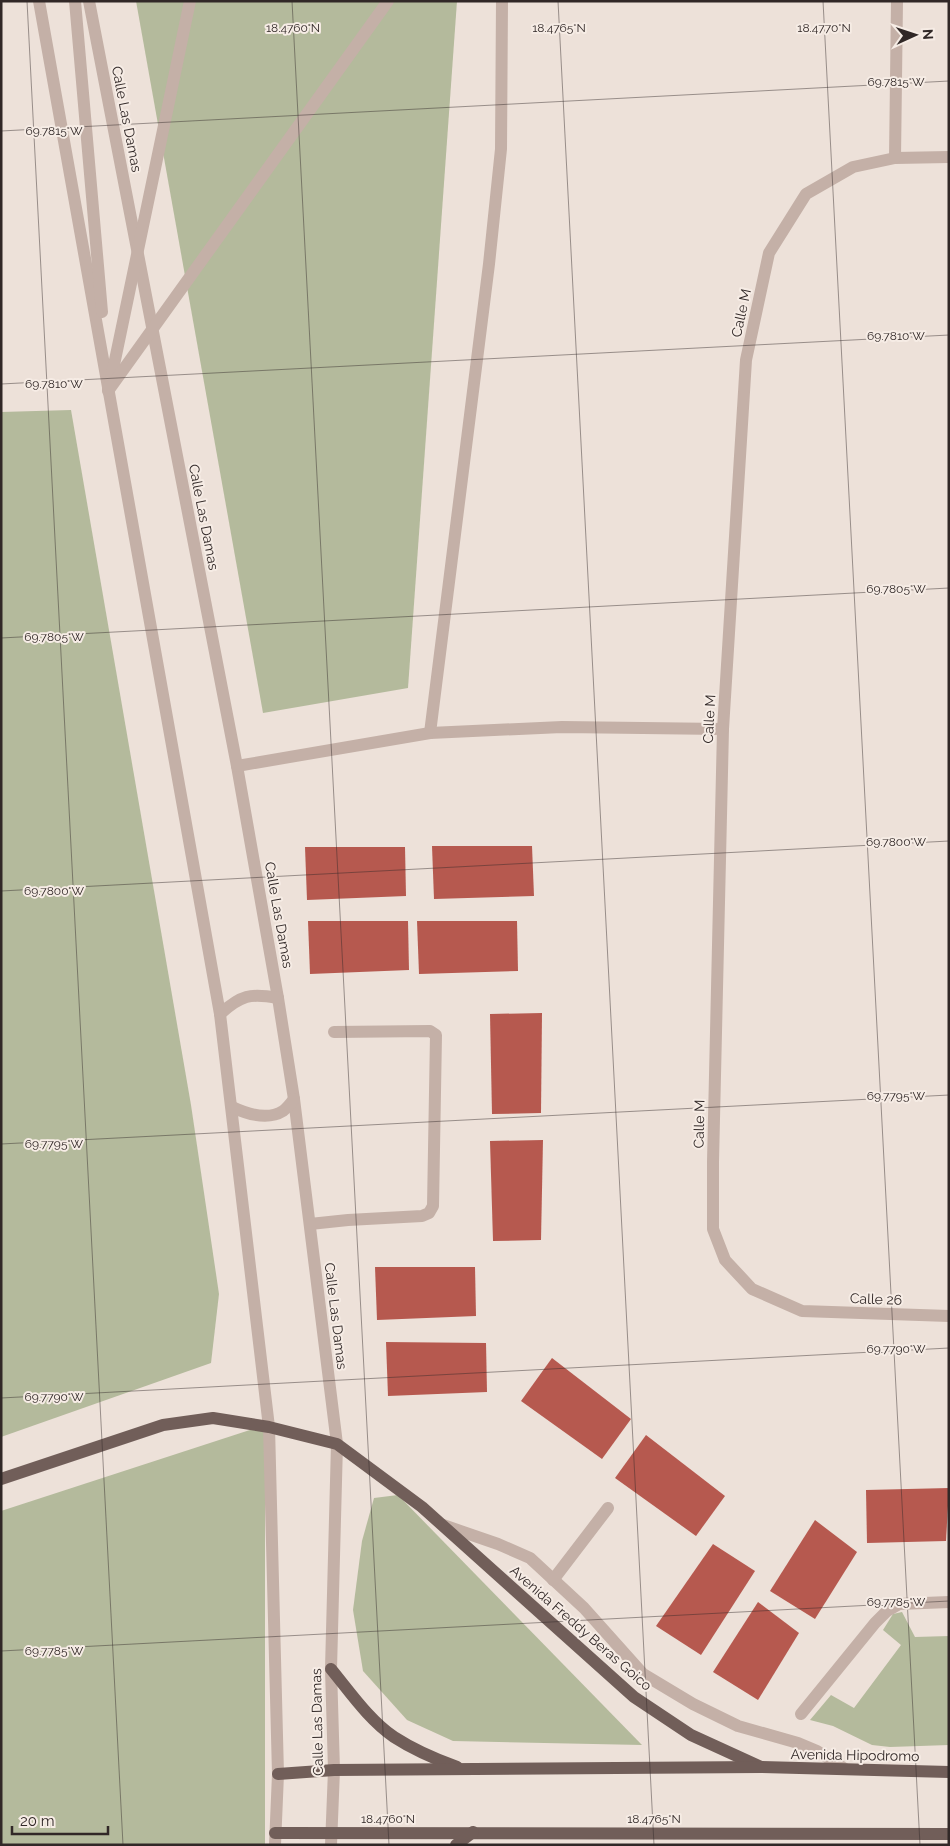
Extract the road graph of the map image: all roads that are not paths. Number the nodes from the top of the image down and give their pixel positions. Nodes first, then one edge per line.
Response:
1 (39, 1) edge
2 (75, 1) edge
3 (89, 1) edge
4 (190, 1) edge
5 (388, 1) edge
6 (502, 1) edge
7 (897, 1) edge
8 (949, 157) edge
9 (895, 158) junction
10 (108, 391) junction
11 (723, 728) junction
12 (430, 733) junction
13 (237, 766) junction
14 (278, 998) junction
15 (220, 1014) junction
16 (334, 1032) dead end
17 (294, 1099) junction
18 (232, 1107) junction
19 (310, 1224) junction
20 (802, 1311) joint
21 (949, 1316) edge
22 (269, 1427) junction
23 (337, 1444) junction
24 (1, 1479) edge
25 (608, 1508) dead end
26 (443, 1525) junction
27 (554, 1580) junction
28 (949, 1602) edge
29 (331, 1669) junction
30 (801, 1714) dead end
31 (761, 1767) junction
32 (845, 1769) junction
33 (334, 1770) junction
34 (464, 1770) junction
35 (949, 1772) edge
36 (278, 1774) junction
37 (473, 1832) junction
38 (949, 1834) edge
39 (275, 1839) edge
40 (331, 1839) edge
41 (456, 1845) edge

1 - 10 street
2 - 10 street
3 - 13 street, Calle Las Damas
4 - 10 street
5 - 10 street
6 - 12 street
7 - 9 street
8 - 9 street, Calle M
9 - 11 street, Calle M
10 - 15 street
11 - 12 street
11 - 20 street, Calle M
12 - 13 street
13 - 14 street, Calle Las Damas
14 - 15 street
14 - 17 street, Calle Las Damas
15 - 18 street
16 - 19 street
17 - 18 street
17 - 19 street, Calle Las Damas
18 - 22 street
19 - 23 street, Calle Las Damas
20 - 21 street, Calle 26
22 - 23 main road, Avenida Freddy Beras Goico
22 - 24 main road, Avenida Freddy Beras Goico
22 - 36 street
23 - 26 main road, Avenida Freddy Beras Goico
23 - 29 street, Calle Las Damas
25 - 27 street
26 - 27 street
26 - 31 main road, Avenida Freddy Beras Goico
27 - 32 street
28 - 30 street
29 - 33 street, Calle Las Damas
29 - 34 main road
31 - 32 main road, Avenida Hipodromo
31 - 34 main road
32 - 35 main road, Avenida Hipodromo
33 - 34 main road
33 - 36 main road
33 - 40 street, Calle Las Damas
36 - 39 street
37 - 38 main road
37 - 40 main road
37 - 41 main road
39 - 40 main road

